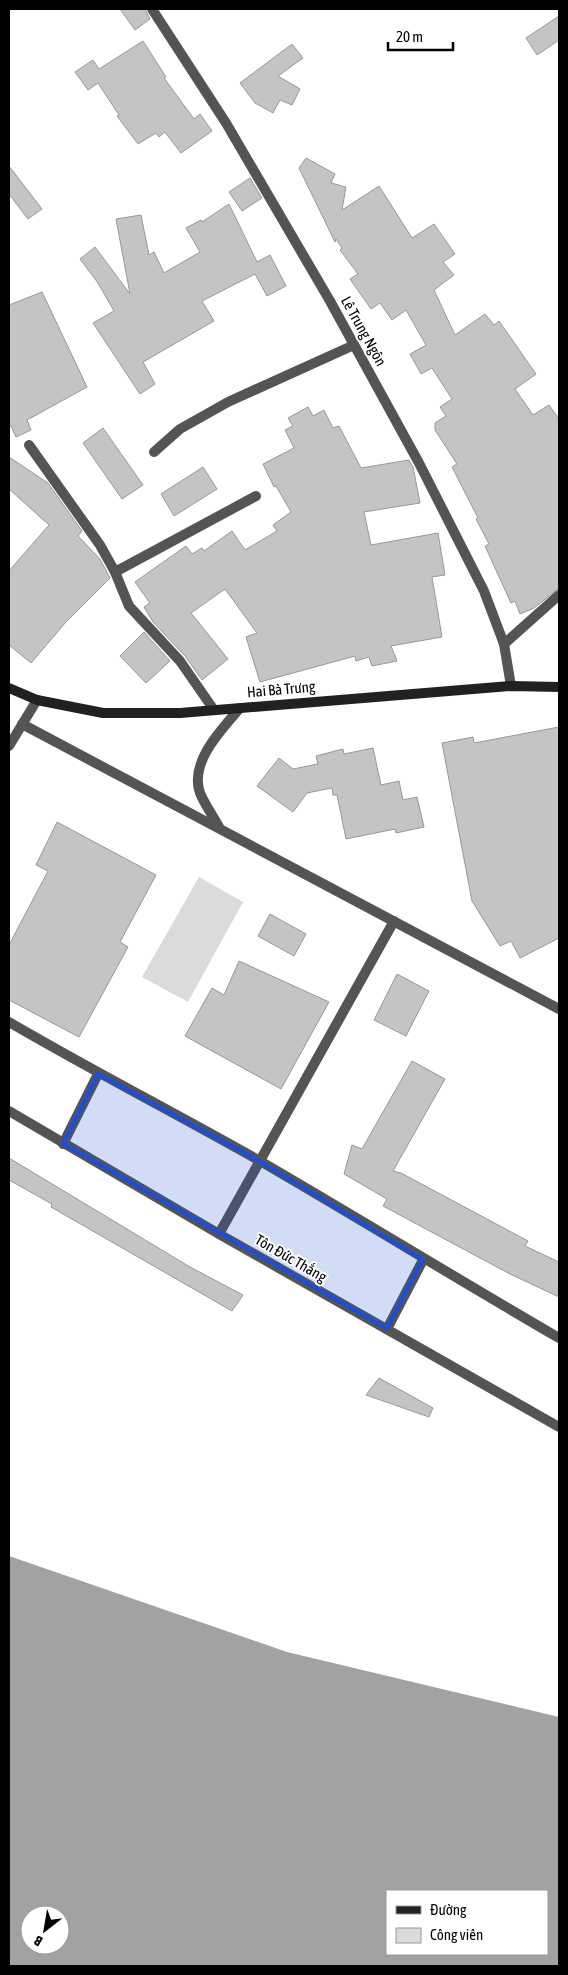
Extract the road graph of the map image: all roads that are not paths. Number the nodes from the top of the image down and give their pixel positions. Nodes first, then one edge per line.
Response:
1 (154, 10) edge
2 (354, 344) junction
3 (29, 445) dead end
4 (154, 452) dead end
5 (256, 496) dead end
6 (116, 572) junction
7 (559, 595) edge
8 (504, 644) junction
9 (511, 686) junction
10 (9, 688) edge
11 (559, 688) edge
12 (37, 700) junction
13 (240, 708) junction
14 (214, 710) junction
15 (22, 724) junction
16 (9, 746) edge
17 (219, 828) junction
18 (394, 921) junction
19 (559, 1010) edge
20 (9, 1022) edge
21 (98, 1074) junction
22 (9, 1111) edge
23 (63, 1144) junction
24 (259, 1161) junction
25 (219, 1234) junction
26 (423, 1260) junction
27 (387, 1330) junction
28 (559, 1338) edge
29 (559, 1427) edge

1 - 2 street, Lê Trung Ngôn
2 - 4 street
2 - 8 street, Lê Trung Ngôn
3 - 6 street
5 - 6 street
6 - 14 street
7 - 8 street
8 - 9 street, Lê Trung Ngôn
9 - 11 main road, Hai Bà Trưng
9 - 13 main road, Hai Bà Trưng
10 - 12 main road, Hai Bà Trưng
12 - 14 main road, Hai Bà Trưng
12 - 15 street
13 - 14 main road, Hai Bà Trưng
13 - 17 street
15 - 16 street
15 - 17 street
17 - 18 street
18 - 19 street
18 - 24 street
20 - 21 street
21 - 23 street
21 - 24 street
22 - 23 street, Tôn Đức Thắng
23 - 25 street, Tôn Đức Thắng
24 - 25 street
24 - 26 street
25 - 27 street, Tôn Đức Thắng
26 - 27 street
26 - 28 street
27 - 29 street, Tôn Đức Thắng

